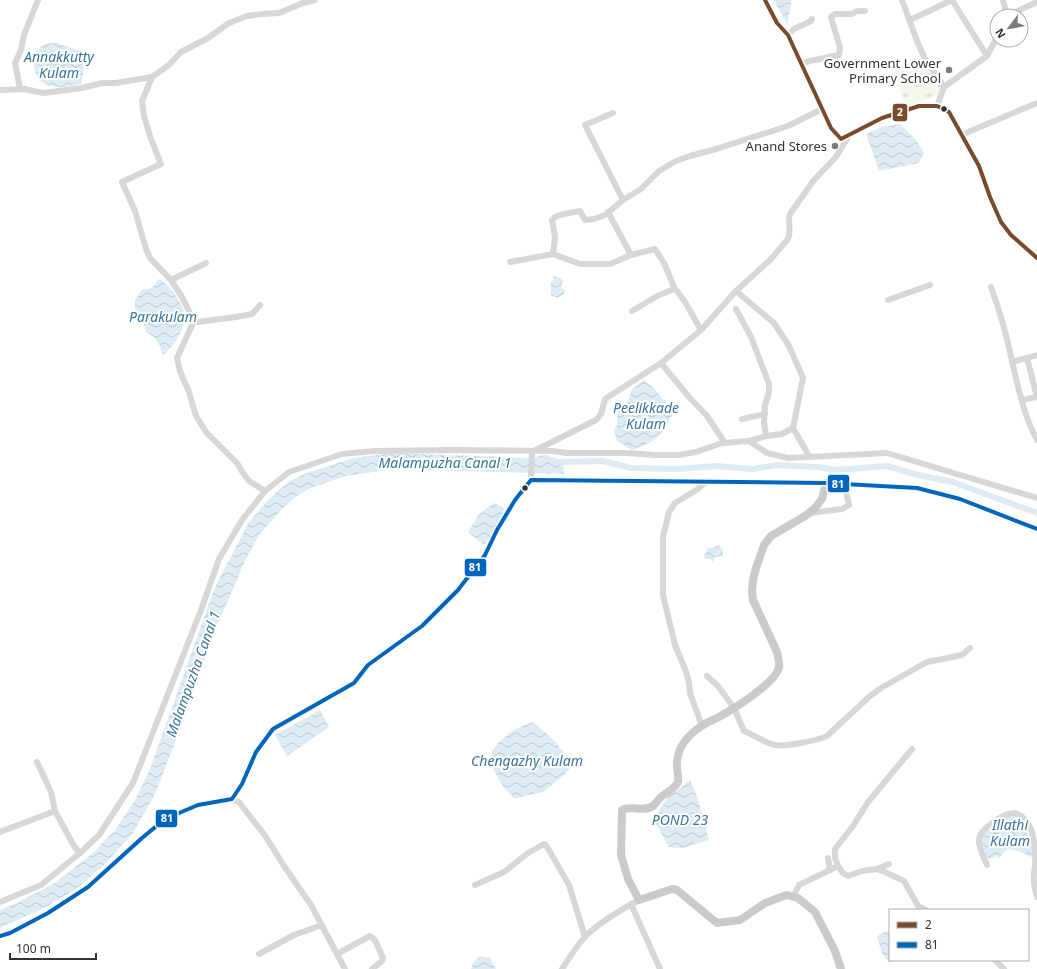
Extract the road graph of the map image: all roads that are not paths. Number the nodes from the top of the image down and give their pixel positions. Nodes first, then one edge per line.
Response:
1 (38, 0) edge
2 (315, 0) edge
3 (765, 0) edge
4 (902, 0) edge
5 (1037, 2) edge
6 (1024, 8) edge
7 (865, 11) dead end
8 (812, 19) dead end
9 (910, 20) junction
10 (788, 35) junction
11 (991, 48) edge
12 (987, 56) junction
13 (802, 64) junction
14 (152, 78) junction
15 (944, 87) junction
16 (20, 89) junction
17 (0, 90) edge
18 (1037, 103) edge
19 (938, 106) junction
20 (822, 109) junction
21 (613, 113) dead end
22 (850, 134) junction
23 (961, 135) junction
24 (623, 200) junction
25 (608, 212) junction
26 (553, 254) junction
27 (631, 255) junction
28 (1037, 258) edge
29 (510, 262) dead end
30 (206, 263) dead end
31 (171, 280) junction
32 (930, 285) dead end
33 (674, 287) junction
34 (991, 288) dead end
35 (736, 291) junction
36 (888, 300) dead end
37 (260, 305) dead end
38 (736, 309) dead end
39 (632, 311) dead end
40 (194, 321) junction
41 (700, 330) junction
42 (1037, 354) edge
43 (1027, 358) junction
44 (1012, 362) junction
45 (661, 363) junction
46 (1037, 397) edge
47 (1022, 400) junction
48 (765, 414) junction
49 (742, 419) dead end
50 (793, 428) junction
51 (766, 436) junction
52 (1037, 440) edge
53 (749, 441) junction
54 (725, 443) junction
55 (532, 452) junction
56 (809, 456) junction
57 (531, 480) junction
58 (706, 482) junction
59 (826, 483) junction
60 (844, 484) junction
61 (265, 491) junction
62 (1037, 498) edge
63 (808, 514) junction
64 (1037, 529) edge
65 (970, 648) dead end
66 (707, 676) dead end
67 (734, 708) junction
68 (702, 726) junction
69 (912, 749) dead end
70 (37, 762) dead end
71 (232, 799) junction
72 (55, 811) junction
73 (0, 832) edge
74 (80, 853) junction
75 (828, 858) dead end
76 (889, 864) dead end
77 (987, 865) dead end
78 (838, 866) junction
79 (877, 869) junction
80 (830, 870) junction
81 (475, 885) dead end
82 (793, 897) junction
83 (1037, 897) edge
84 (639, 900) junction
85 (0, 902) edge
86 (631, 904) junction
87 (924, 909) edge
88 (322, 925) junction
89 (0, 936) edge
90 (585, 937) junction
91 (259, 954) dead end
92 (337, 954) junction
93 (996, 961) edge
94 (345, 969) edge
95 (372, 969) edge
96 (562, 969) edge
97 (660, 969) edge
98 (841, 969) edge
99 (1004, 969) edge

1 - 16 street
2 - 14 street
3 - 10 street
4 - 9 street
5 - 6 street
7 - 13 street
8 - 10 street
9 - 12 street
9 - 15 street
10 - 13 street
11 - 12 street
12 - 15 street
13 - 20 street
14 - 16 street
14 - 31 street
15 - 19 street
16 - 17 street
18 - 23 street
19 - 22 street
19 - 23 street
20 - 22 street
20 - 24 street
21 - 24 street
22 - 35 street
23 - 28 street
24 - 25 street
25 - 26 street
25 - 27 street
26 - 27 street
26 - 29 street
27 - 33 street
30 - 31 street
31 - 40 street
32 - 36 street
33 - 39 street
33 - 41 street
34 - 44 street
35 - 41 street
35 - 50 street
37 - 40 street
38 - 48 street
40 - 61 street
41 - 45 street
42 - 43 street
43 - 44 street
43 - 46 street
44 - 47 street
45 - 54 street
45 - 55 street
46 - 47 street
47 - 52 street
48 - 49 street
48 - 51 street
50 - 51 street
50 - 56 street
51 - 53 street
53 - 54 street
53 - 56 street
54 - 55 street
55 - 57 street
55 - 61 street
56 - 62 street
57 - 58 street
57 - 71 street
58 - 59 street
58 - 68 street
59 - 60 street
59 - 63 main road
60 - 63 street
60 - 64 street
61 - 74 street
63 - 67 main road
65 - 67 street
66 - 67 street
67 - 68 main road
68 - 84 main road
69 - 78 street
70 - 72 street
71 - 88 street
71 - 89 street
72 - 73 street
72 - 74 street
74 - 85 street
75 - 80 street
76 - 79 street
77 - 83 street
78 - 79 street
78 - 80 street
79 - 87 street
80 - 82 street
81 - 90 street
82 - 84 main road
82 - 98 main road
84 - 86 street
86 - 90 street
86 - 97 street
88 - 91 street
88 - 92 street
90 - 96 street
92 - 94 street
92 - 95 street
93 - 99 street

